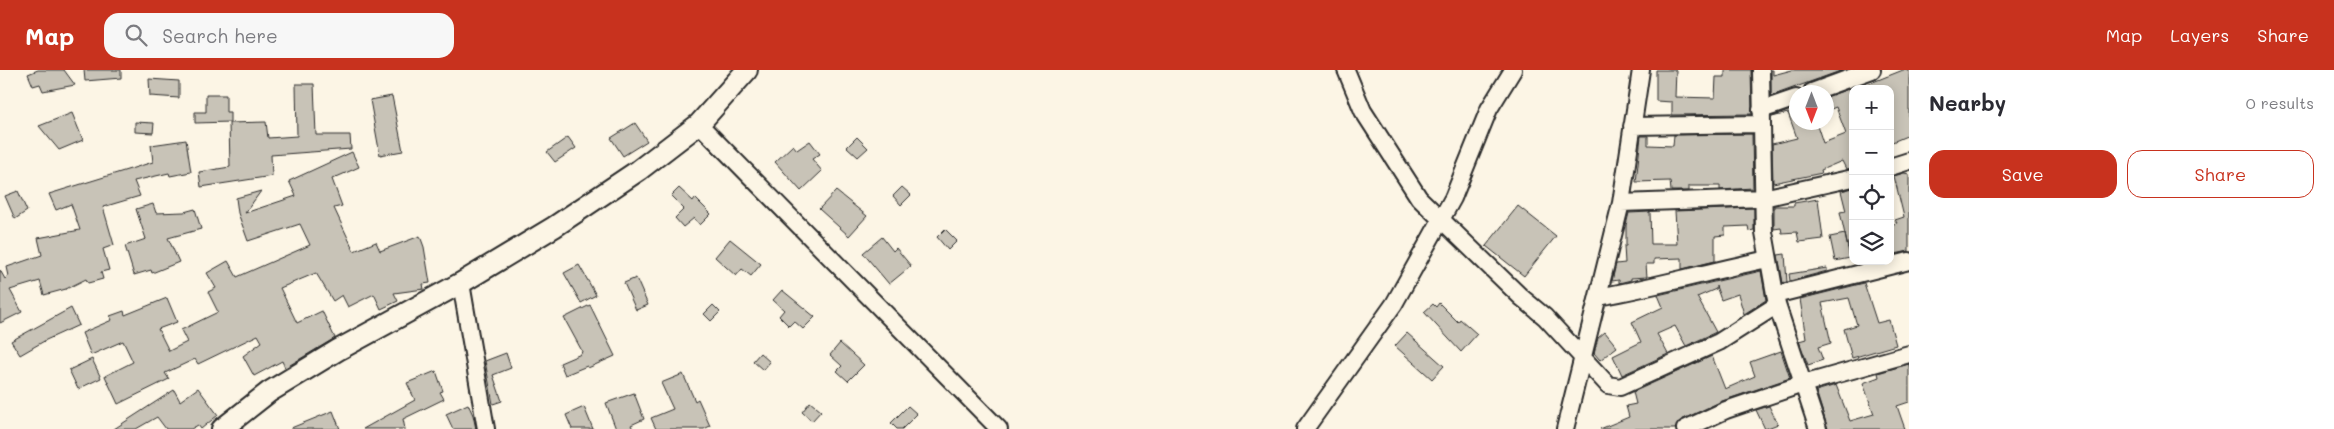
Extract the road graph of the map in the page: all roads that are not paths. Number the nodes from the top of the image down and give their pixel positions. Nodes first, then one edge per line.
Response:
1 (747, 70) edge
2 (1346, 70) edge
3 (1513, 70) edge
4 (1641, 70) edge
5 (1762, 70) edge
6 (1872, 70) edge
7 (1831, 85) edge
8 (1789, 102) edge
9 (1762, 117) junction
10 (699, 124) junction
11 (1632, 126) junction
12 (1909, 161) edge
13 (1894, 166) edge
14 (1849, 179) edge
15 (1763, 198) junction
16 (1621, 203) junction
17 (1442, 218) junction
18 (1768, 259) junction
19 (1909, 261) edge
20 (461, 283) junction
21 (1598, 297) junction
22 (1776, 300) junction
23 (1909, 354) edge
24 (1583, 360) junction
25 (1803, 384) junction
26 (222, 429) edge
27 (486, 429) edge
28 (999, 429) edge
29 (1305, 429) edge
30 (1565, 429) edge
31 (1685, 429) edge
32 (1818, 429) edge

1 - 10 street
2 - 17 street
3 - 17 street
4 - 11 street
5 - 9 street
6 - 7 street
8 - 9 street
9 - 11 street
9 - 15 street
10 - 20 street
10 - 28 street
11 - 16 street
12 - 13 street
14 - 15 street
15 - 16 street
15 - 18 street
16 - 21 street
17 - 24 street
17 - 29 street
18 - 21 street
18 - 22 street
19 - 22 street
20 - 26 street
20 - 27 street
21 - 24 street
22 - 24 street
22 - 25 street
23 - 25 street
24 - 30 street
25 - 31 street
25 - 32 street

